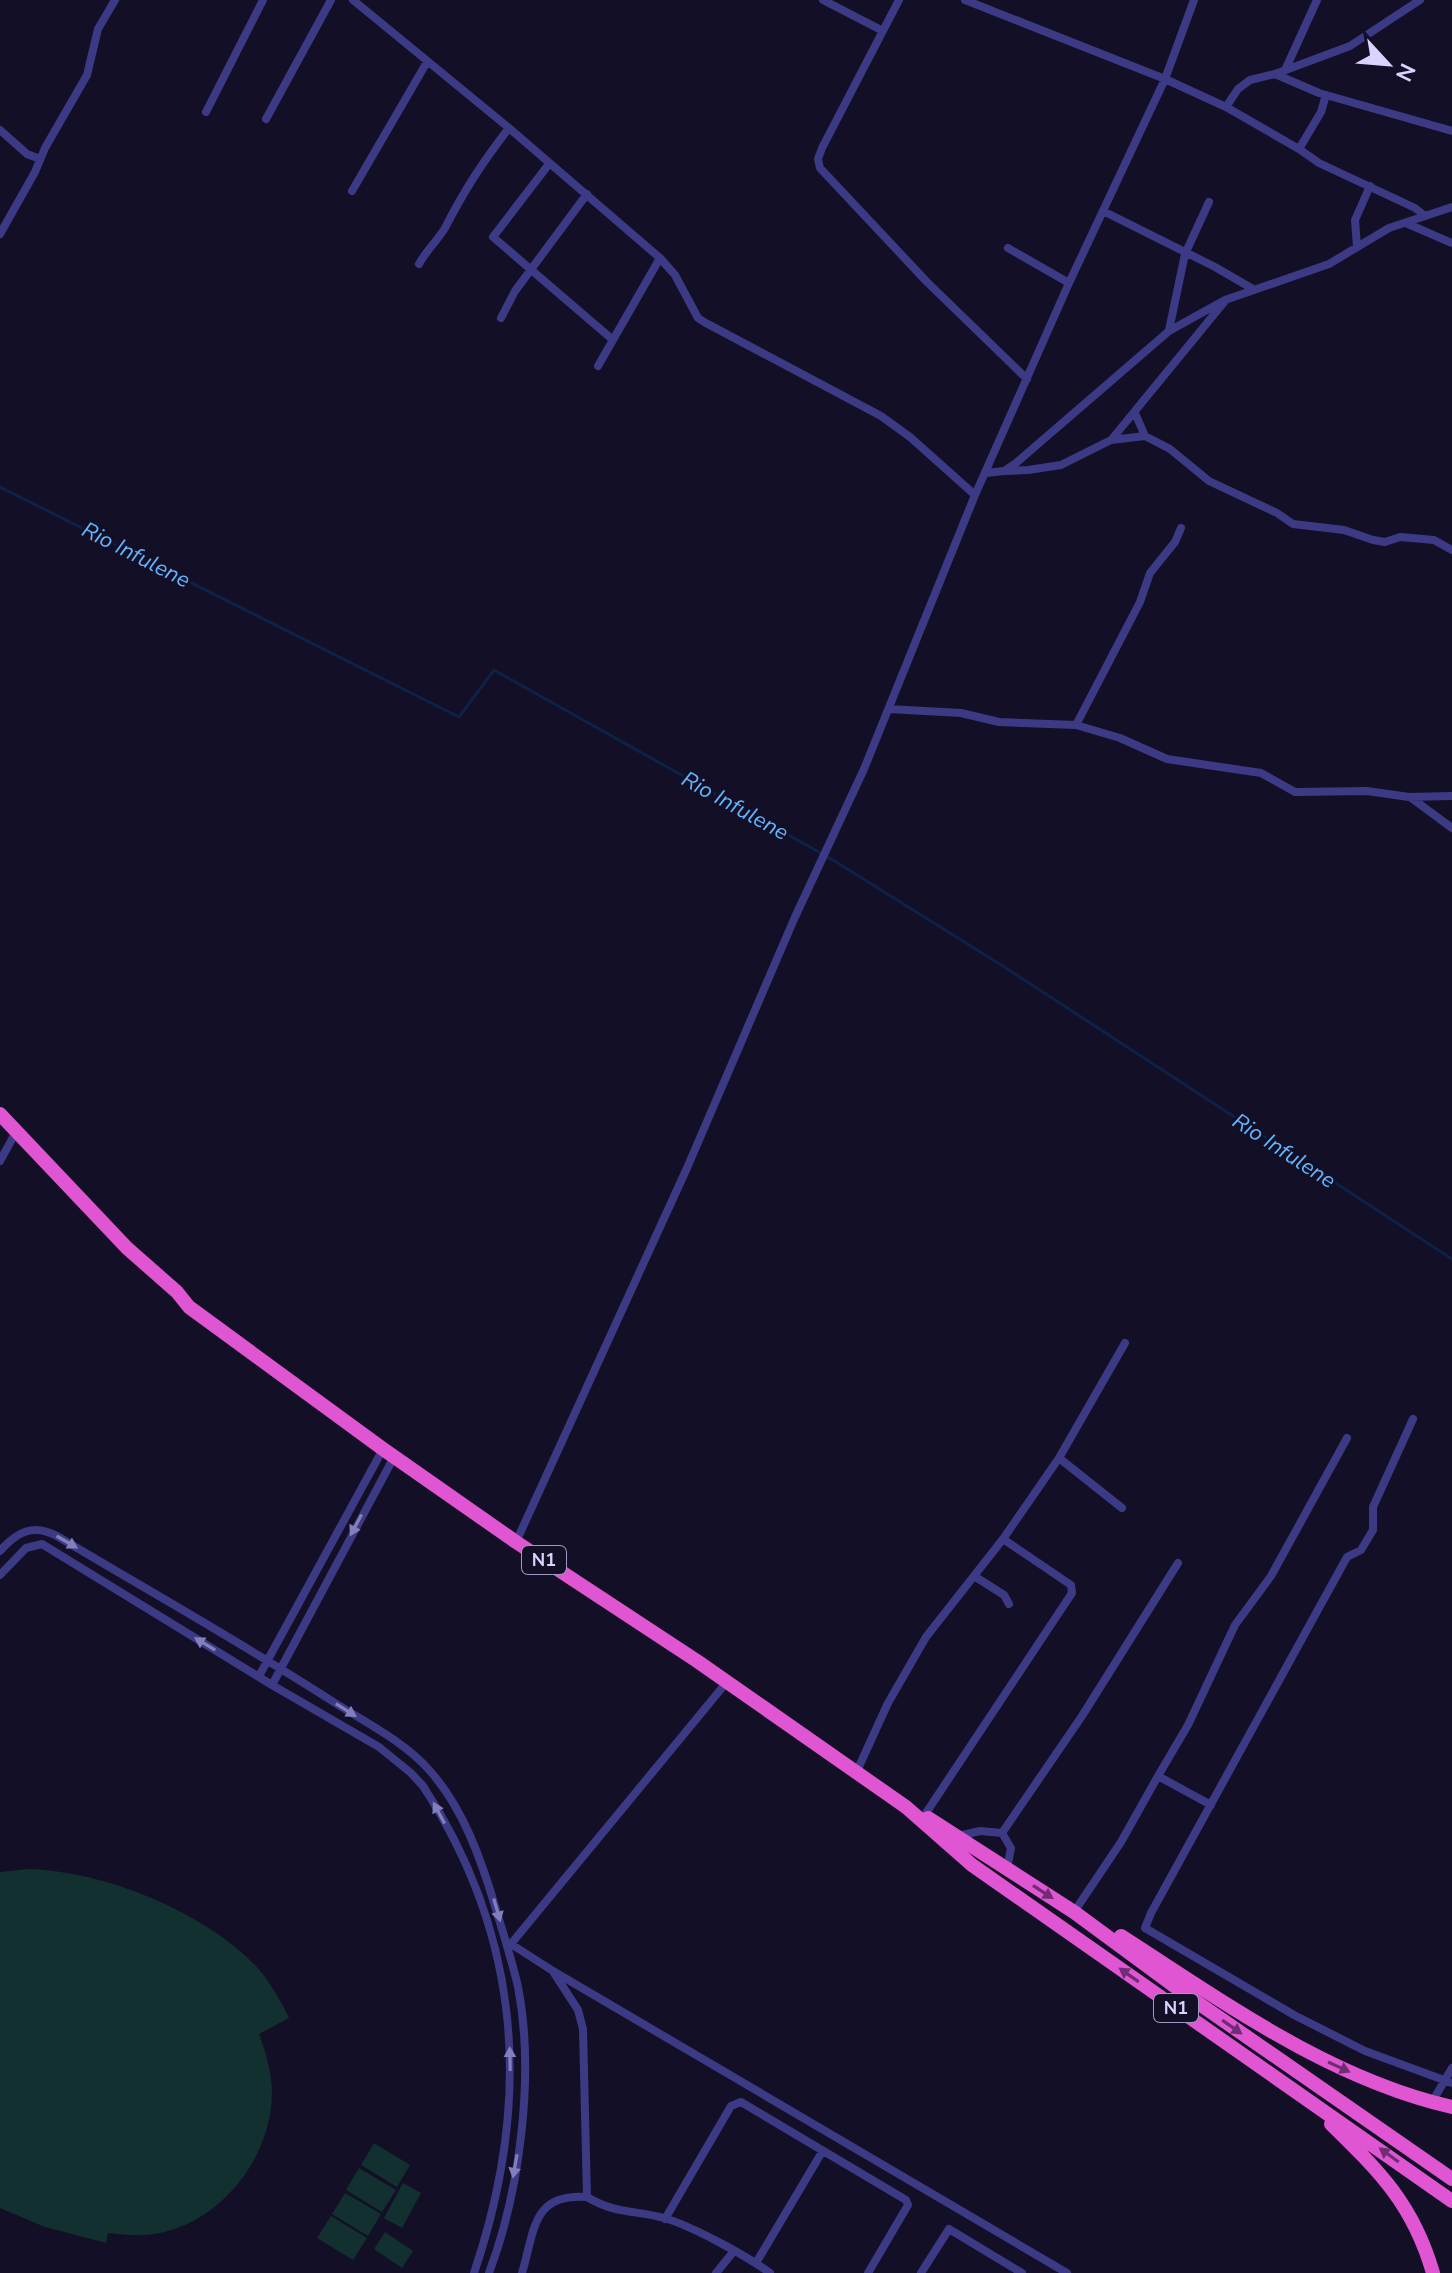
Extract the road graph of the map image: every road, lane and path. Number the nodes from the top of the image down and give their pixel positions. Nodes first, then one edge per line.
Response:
1 (115, 0) edge
2 (263, 0) edge
3 (331, 0) edge
4 (353, 0) edge
5 (823, 0) edge
6 (899, 0) edge
7 (965, 0) edge
8 (1194, 0) edge
9 (1317, 0) edge
10 (1420, 0) edge
11 (883, 31) junction
12 (427, 62) junction
13 (1286, 68) junction
14 (1275, 74) junction
15 (1165, 79) junction
16 (1326, 95) junction
17 (1226, 107) junction
18 (206, 112) dead end
19 (266, 119) dead end
20 (509, 128) junction
21 (0, 130) edge
22 (1452, 131) edge
23 (1299, 149) junction
24 (40, 159) junction
25 (549, 164) junction
26 (1370, 186) junction
27 (352, 191) dead end
28 (587, 194) junction
29 (1209, 202) dead end
30 (1452, 207) edge
31 (1105, 212) junction
32 (1425, 216) junction
33 (1408, 224) junction
34 (2, 227) edge
35 (1452, 243) edge
36 (1357, 247) junction
37 (1008, 248) dead end
38 (1185, 254) junction
39 (660, 258) junction
40 (419, 264) dead end
41 (531, 269) junction
42 (1069, 283) junction
43 (1253, 289) junction
44 (1225, 300) junction
45 (501, 318) dead end
46 (1169, 331) junction
47 (613, 340) junction
48 (598, 366) dead end
49 (1027, 379) junction
50 (1135, 413) junction
51 (1145, 436) junction
52 (1111, 440) junction
53 (1004, 471) junction
54 (986, 473) junction
55 (975, 495) junction
56 (1181, 528) dead end
57 (1452, 550) edge
58 (889, 709) junction
59 (1076, 725) junction
60 (1452, 796) edge
61 (1409, 797) junction
62 (1452, 828) edge
63 (0, 1114) edge
64 (17, 1130) junction
65 (0, 1161) edge
66 (1125, 1343) dead end
67 (1413, 1419) dead end
68 (1347, 1438) dead end
69 (388, 1453) junction
70 (1059, 1458) junction
71 (1122, 1508) dead end
72 (1003, 1539) junction
73 (516, 1542) junction
74 (0, 1551) edge
75 (1178, 1563) dead end
76 (0, 1575) edge
77 (974, 1576) junction
78 (1009, 1604) dead end
79 (267, 1660) junction
80 (281, 1667) junction
81 (259, 1676) junction
82 (726, 1683) junction
83 (272, 1685) junction
84 (856, 1773) junction
85 (1158, 1776) junction
86 (1211, 1805) junction
87 (906, 1807) junction
88 (924, 1816) junction
89 (1002, 1833) junction
90 (958, 1836) junction
91 (1007, 1869) junction
92 (1076, 1914) junction
93 (1145, 1928) junction
94 (509, 1945) junction
95 (1135, 1945) junction
96 (553, 1971) junction
97 (1452, 2068) edge
98 (1448, 2082) edge
99 (1431, 2103) junction
100 (1312, 2104) junction
101 (1452, 2107) edge
102 (822, 2152) junction
103 (1452, 2179) edge
104 (587, 2197) junction
105 (1452, 2201) edge
106 (665, 2219) junction
107 (734, 2251) junction
108 (756, 2263) junction
109 (474, 2273) edge
110 (489, 2273) edge
111 (522, 2273) edge
112 (716, 2273) edge
113 (770, 2273) edge
114 (868, 2273) edge
115 (921, 2273) edge
116 (1022, 2273) edge
117 (1067, 2273) edge
118 (1433, 2273) edge

1 - 24 street
2 - 18 street
3 - 19 street
4 - 12 street
5 - 11 street
6 - 11 street
7 - 15 street
8 - 15 street
9 - 13 street
10 - 13 street
11 - 49 street
12 - 20 street
12 - 27 street
13 - 14 street
14 - 16 street
14 - 17 street
15 - 17 street
15 - 31 street
16 - 22 street
16 - 23 street
17 - 23 street
20 - 25 street
20 - 40 street
21 - 24 street
23 - 26 street
24 - 34 street
25 - 28 street
25 - 41 street
26 - 32 street
26 - 36 street
28 - 39 street
28 - 41 street
29 - 38 street
30 - 32 street
31 - 38 street
31 - 42 street
32 - 33 street
33 - 35 street
33 - 36 street
36 - 43 street
37 - 42 street
38 - 43 street
38 - 46 street
39 - 47 street
39 - 55 street
41 - 45 street
41 - 47 street
42 - 49 street
43 - 44 street
44 - 46 street
44 - 50 street
46 - 53 street
47 - 48 street
49 - 54 street
50 - 51 street
50 - 52 street
51 - 52 street
51 - 57 street
52 - 53 street
53 - 54 street
54 - 55 street
55 - 58 street
56 - 59 street
58 - 59 street
58 - 73 street
59 - 61 street
60 - 61 street
61 - 62 street
63 - 64 highway, N1
64 - 65 street
64 - 69 highway, N1
66 - 70 street
67 - 86 street
68 - 85 street
69 - 73 highway, N1
69 - 79 street
69 -> 80 street
70 - 71 street
70 - 72 street
72 - 77 street
72 - 88 street
73 - 82 highway, N1
74 -> 79 street
75 - 89 street
81 -> 76 street
77 - 78 street
77 - 84 street
79 - 80 street
79 - 81 street
80 - 83 street
80 -> 94 street
81 - 83 street
82 - 84 highway, N1
82 - 94 street
109 -> 83 street
84 - 87 highway, N1
85 - 86 street
85 - 92 street
86 - 93 street
87 - 88 highway, N1
100 -> 87 highway, N1
88 - 90 highway, N1
89 - 90 street
89 - 91 street
90 - 91 highway, N1
91 -> 92 highway, N1
92 - 95 highway
92 -> 103 highway, N1
93 - 95 street
93 - 98 street
94 - 96 street
94 -> 110 street
95 -> 99 highway
96 - 104 street
96 - 117 street
97 - 98 street
98 - 99 street
99 - 101 highway
105 -> 100 highway, N1
100 - 118 highway
102 - 106 street
102 - 108 street
102 - 114 street
104 - 106 street
104 - 111 street
106 - 107 street
107 - 108 street
107 - 112 street
108 - 113 street
115 - 116 street

